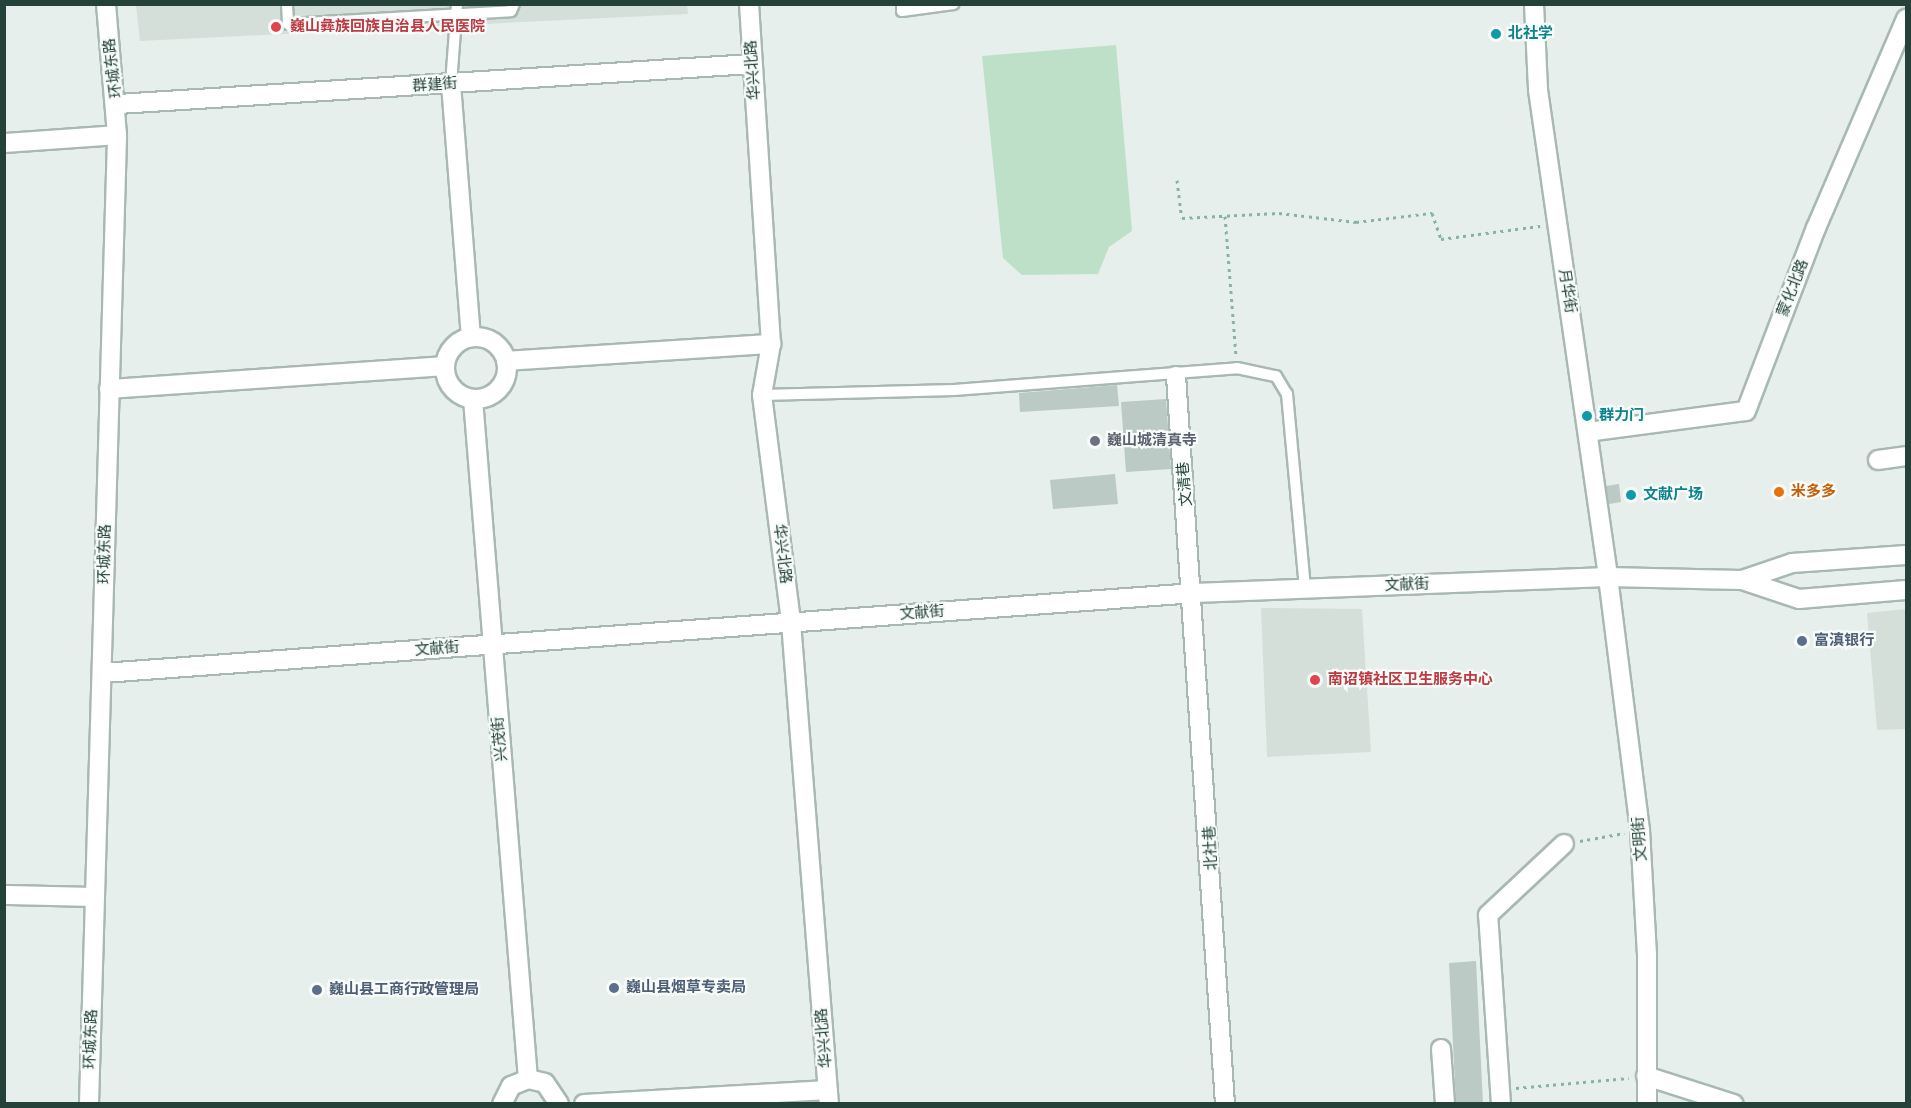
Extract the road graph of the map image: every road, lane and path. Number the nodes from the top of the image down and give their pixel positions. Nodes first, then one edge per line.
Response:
1 (106, 4) edge
2 (287, 4) edge
3 (514, 4) edge
4 (749, 4) edge
5 (902, 4) edge
6 (954, 4) edge
7 (1534, 4) edge
8 (457, 8) edge
9 (1906, 20) edge
10 (752, 64) junction
11 (452, 84) junction
12 (118, 104) junction
13 (117, 135) junction
14 (4, 143) edge
15 (1177, 180) dead end
16 (1225, 216) junction
17 (1557, 224) junction
18 (471, 337) junction
19 (771, 344) junction
20 (507, 361) junction
21 (444, 366) junction
22 (1237, 368) junction
23 (1176, 375) junction
24 (109, 389) junction
25 (762, 395) junction
26 (473, 399) junction
27 (1588, 432) junction
28 (1906, 456) edge
29 (1878, 460) dead end
30 (1906, 555) edge
31 (1608, 577) junction
32 (1742, 580) junction
33 (1305, 590) junction
34 (1906, 590) edge
35 (1194, 593) junction
36 (791, 622) junction
37 (492, 645) junction
38 (103, 673) junction
39 (1640, 830) junction
40 (1564, 844) joint
41 (4, 896) edge
42 (95, 897) junction
43 (1441, 1049) dead end
44 (1646, 1076) junction
45 (528, 1079) junction
46 (1501, 1096) edge
47 (828, 1097) edge
48 (89, 1104) edge
49 (502, 1104) edge
50 (559, 1104) edge
51 (584, 1104) edge
52 (1225, 1104) edge
53 (1445, 1104) edge
54 (1647, 1104) edge
55 (1734, 1104) edge

1 - 12 street, 环城东路
2 - 8 lane
3 - 8 lane
4 - 10 street, 华兴北路
5 - 6 lane
7 - 17 street, 月华街
8 - 11 lane
9 - 27 street, 蒙化北路
10 - 11 street, 群建街
10 - 19 street, 华兴北路
11 - 12 street, 群建街
11 - 18 street
12 - 13 street, 环城东路
13 - 14 street
13 - 24 street, 环城东路
15 - 16 path
16 - 17 path
16 - 22 path
17 - 27 street, 月华街
18 - 20 street
18 - 21 street
19 - 20 street
19 - 25 street, 华兴北路
20 - 26 street
21 - 24 street
21 - 26 street
22 - 23 lane
22 - 33 lane
23 - 25 lane
23 - 35 street, 文清巷
24 - 38 street, 环城东路
25 - 36 street, 华兴北路
26 - 37 street, 兴茂街
27 - 31 street, 月华街
28 - 29 street
30 - 32 street, 文献街
31 - 32 street, 文献街
31 - 33 street, 文献街
31 - 39 street, 文明街
32 - 34 street, 文献街
33 - 35 street, 文献街
35 - 36 street, 文献街
35 - 52 street, 北社巷
36 - 37 street, 文献街
36 - 47 street, 华兴北路
37 - 38 street, 文献街
37 - 45 street, 兴茂街
38 - 42 street, 环城东路
39 - 40 path
39 - 44 street, 文明街
40 - 46 street
41 - 42 street
42 - 48 street, 环城东路
43 - 53 street
44 - 46 path
44 - 54 street, 文明街
44 - 55 street
45 - 49 street
45 - 50 street
47 - 51 street

